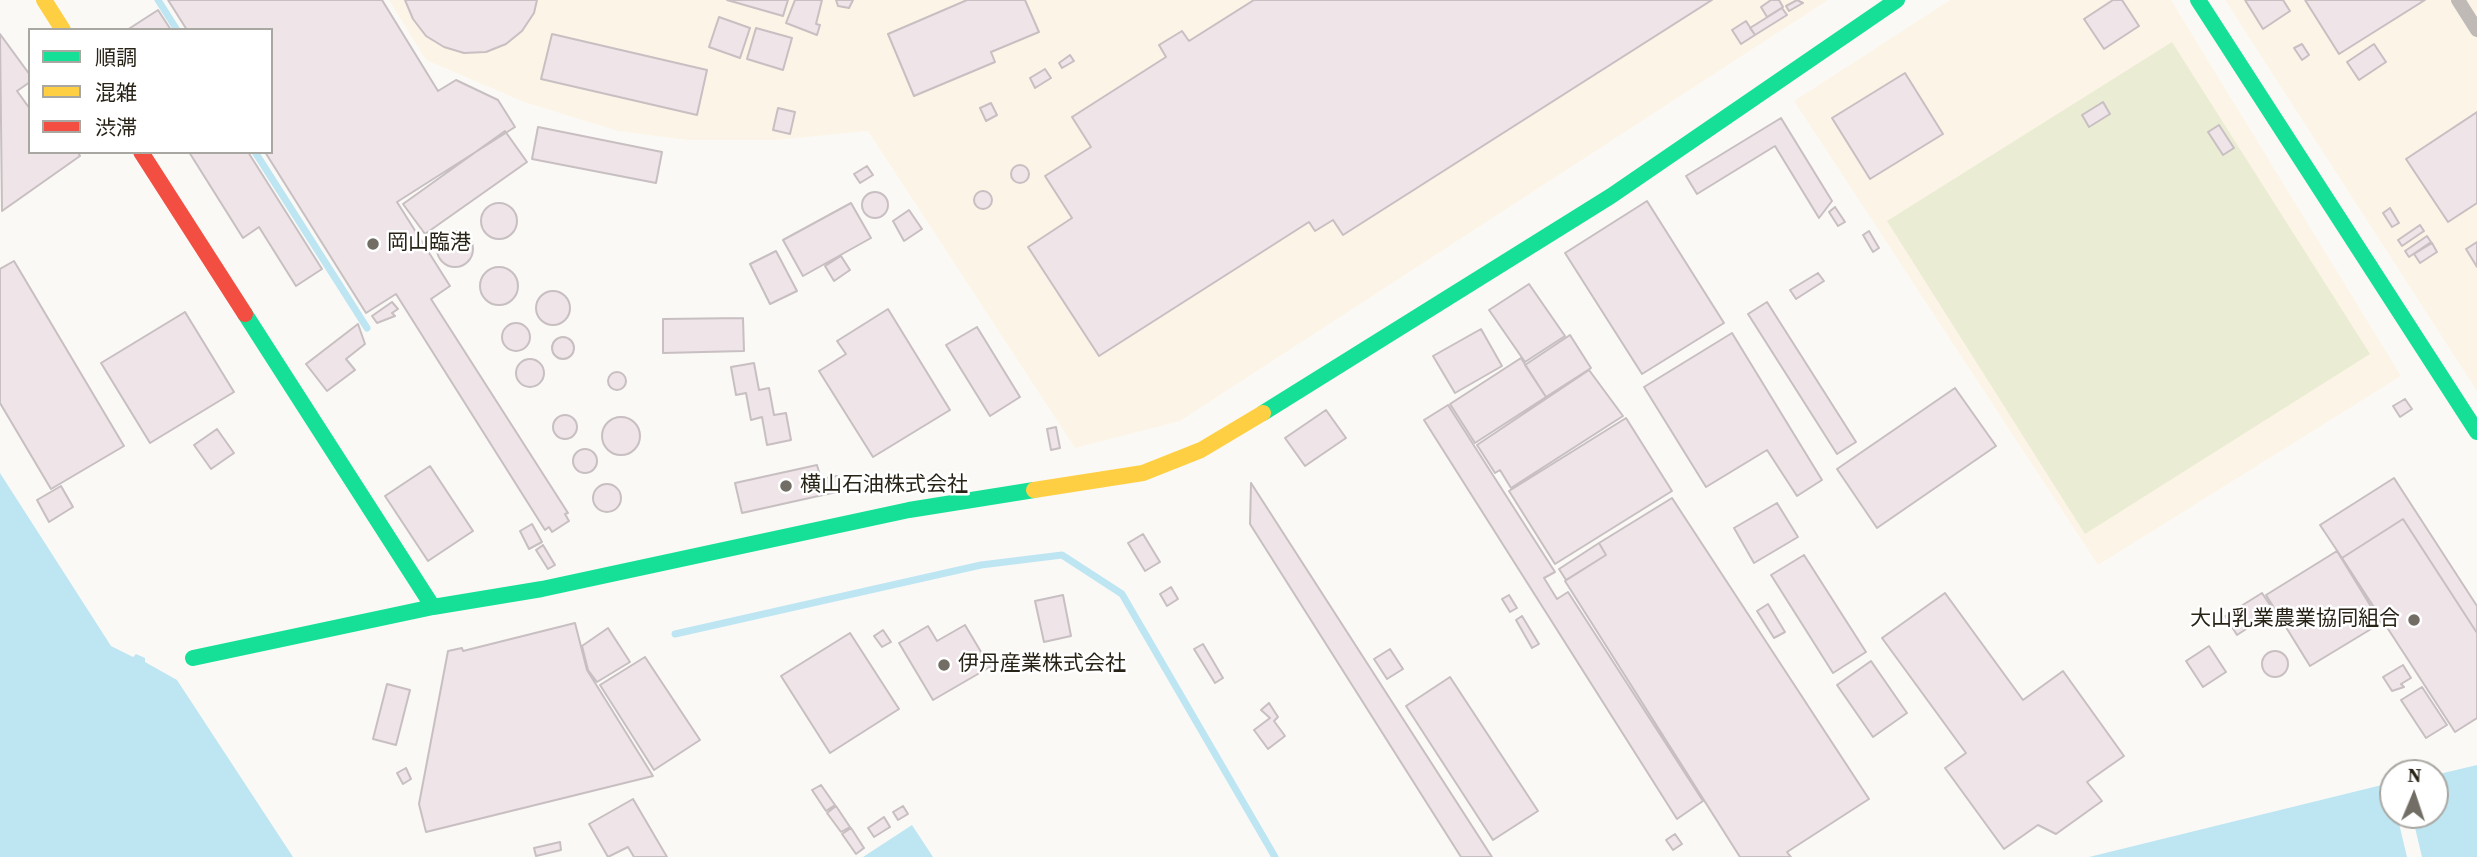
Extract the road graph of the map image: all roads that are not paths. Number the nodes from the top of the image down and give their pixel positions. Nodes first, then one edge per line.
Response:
1 (44, 0) edge
2 (1897, 0) edge
3 (2198, 0) edge
4 (2458, 0) edge
5 (62, 28) edge
6 (2477, 30) edge
7 (142, 154) edge
8 (2477, 432) edge
9 (433, 607) junction
10 (193, 658) dead end

1 - 5 street
2 - 9 street
3 - 8 street
4 - 6 lane
7 - 9 street
9 - 10 street

